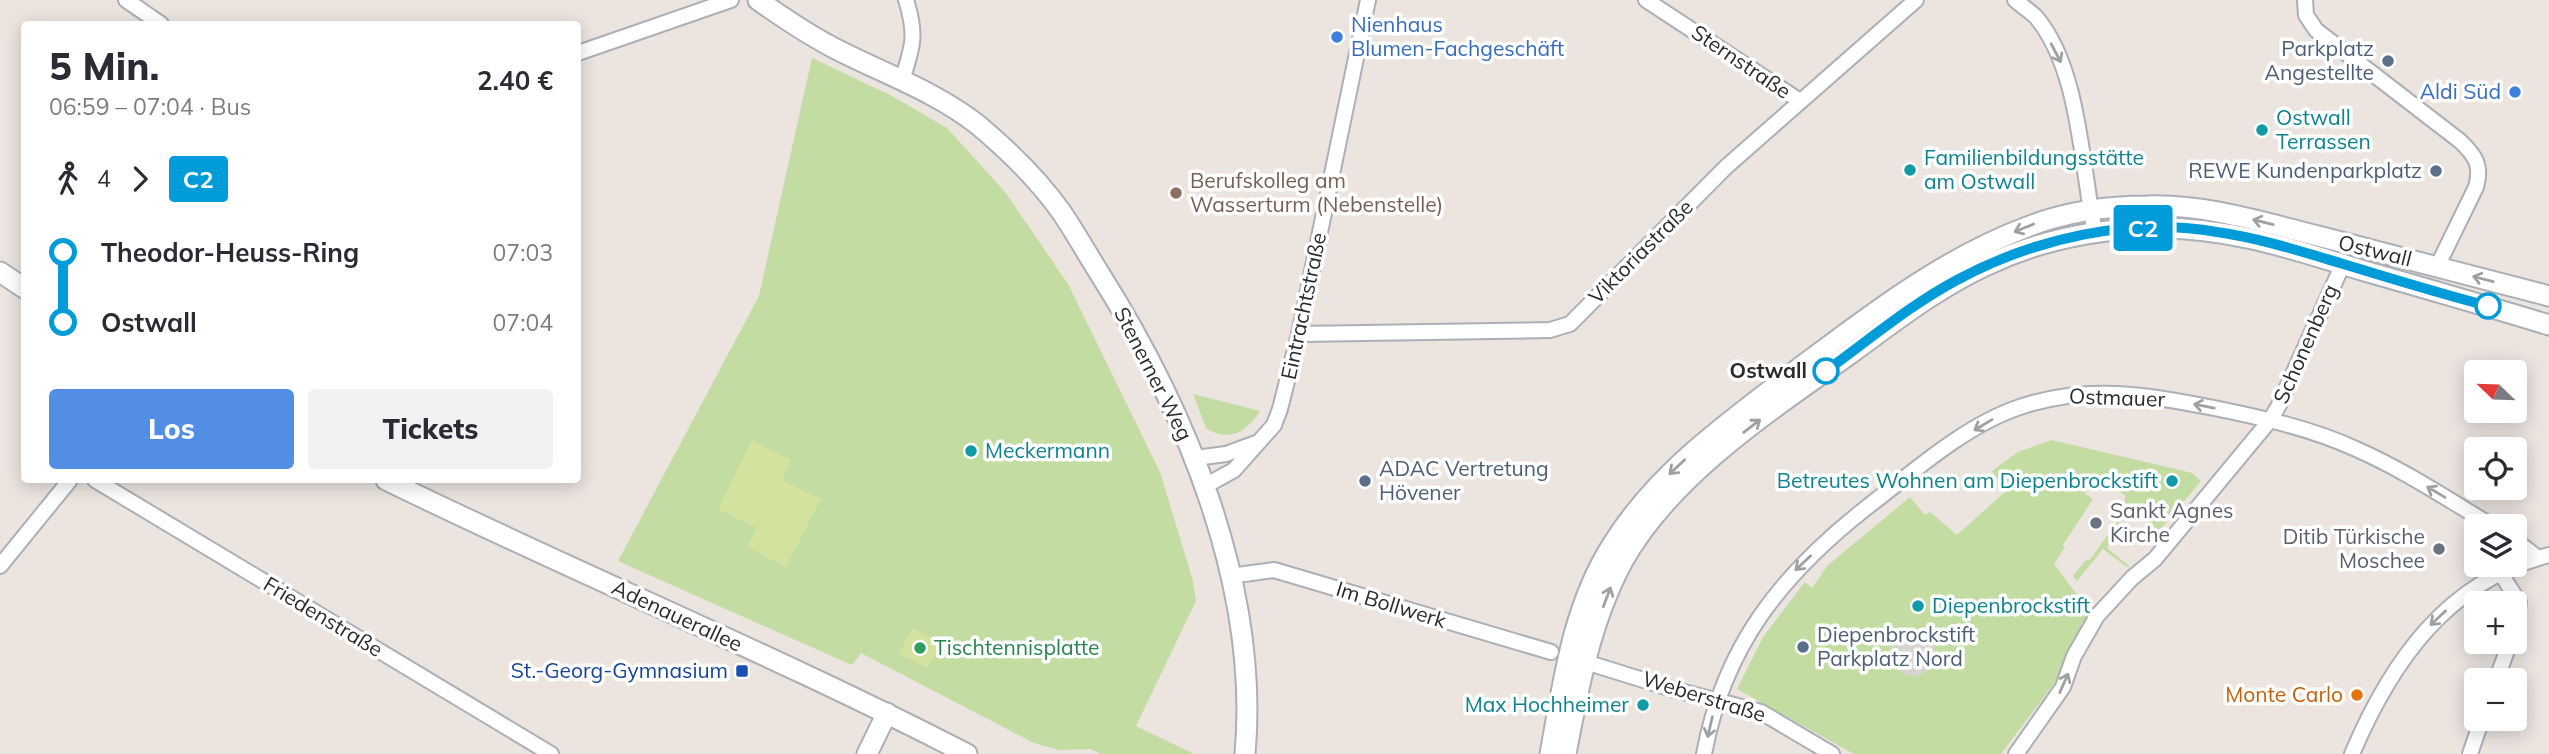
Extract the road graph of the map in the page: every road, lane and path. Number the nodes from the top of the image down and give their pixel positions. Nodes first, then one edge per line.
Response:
1 (126, 0) edge
2 (731, 0) edge
3 (758, 0) edge
4 (906, 0) edge
5 (1367, 0) edge
6 (1646, 0) edge
7 (1916, 0) edge
8 (2015, 0) edge
9 (2305, 0) edge
10 (157, 21) edge
11 (581, 52) edge
12 (902, 80) junction
13 (1800, 101) junction
14 (2090, 210) junction
15 (2095, 232) junction
16 (2343, 264) junction
17 (2437, 267) junction
18 (0, 272) edge
19 (21, 286) edge
20 (2549, 296) edge
21 (2495, 309) junction
22 (2549, 315) edge
23 (2549, 325) edge
24 (1299, 334) junction
25 (2271, 419) junction
26 (1261, 441) junction
27 (1195, 458) junction
28 (68, 483) edge
29 (100, 483) edge
30 (392, 483) edge
31 (1205, 486) junction
32 (2472, 514) edge
33 (2527, 547) edge
34 (2543, 556) edge
35 (0, 566) edge
36 (1230, 576) junction
37 (2496, 577) edge
38 (1568, 657) junction
39 (1717, 701) junction
40 (887, 713) junction
41 (2478, 731) edge
42 (551, 754) edge
43 (867, 754) edge
44 (967, 754) edge
45 (1245, 754) edge
46 (1550, 754) edge
47 (1566, 754) edge
48 (1704, 754) edge
49 (1832, 754) edge
50 (2016, 754) edge
51 (2353, 754) edge
52 (2470, 754) edge

1 - 10 street
2 - 11 street
3 - 12 main road, Stenerner Weg
4 - 12 street
5 - 24 street, Eintrachtstraße
6 - 13 street, Sternstraße
7 - 13 street, Viktoriastraße
8 -> 14 street
9 - 17 street
12 - 27 main road, Stenerner Weg
13 - 24 street, Viktoriastraße
14 - 15 street
17 -> 14 main road, Ostwall
14 -> 38 main road, Ostwall
15 - 16 main road, Ostwall
38 -> 15 main road, Ostwall
16 - 21 main road, Ostwall
16 - 25 street, Schonenberg
20 -> 17 main road, Ostwall
18 - 19 main road
21 - 22 main road
21 - 23 main road, Ostwall
24 - 26 street, Eintrachtstraße
32 -> 25 street, Ostmauer
25 -> 39 street, Ostmauer
50 -> 25 street, Schonenberg
26 - 27 street
26 - 31 street, Eintrachtstraße
27 - 31 main road, Stenerner Weg
28 - 35 street
29 - 42 street, Friedenstraße
30 - 40 main road, Adenauerallee
31 - 36 main road, Stenerner Weg
33 - 34 street
36 - 38 street, Im Bollwerk
36 - 45 main road, Stenerner Weg
37 -> 51 street
38 - 39 street, Weberstraße
38 - 46 main road, Ostwall
38 - 47 main road, Ostwall
39 -> 48 street, Ostmauer
39 - 49 street, Weberstraße
40 - 43 main road
40 - 44 main road, Adenauerallee
41 - 52 street

